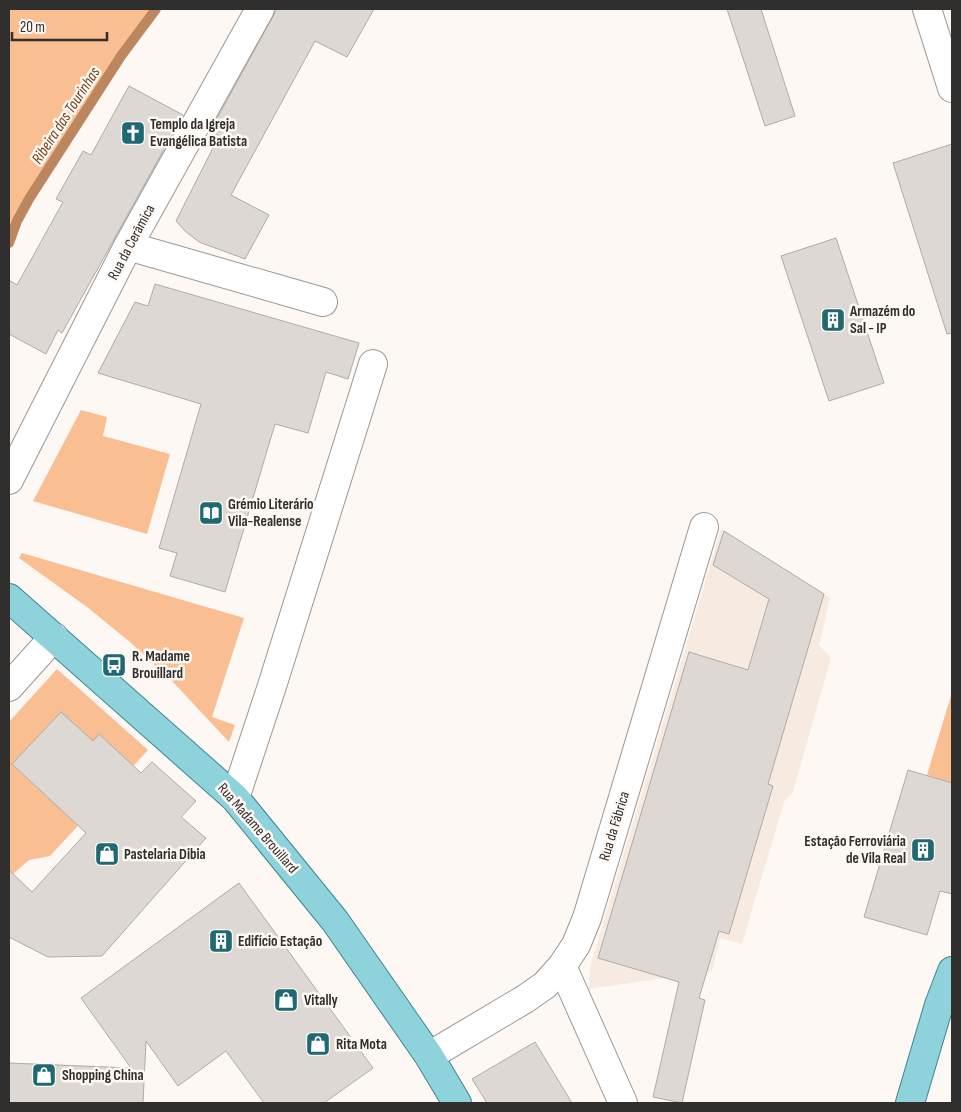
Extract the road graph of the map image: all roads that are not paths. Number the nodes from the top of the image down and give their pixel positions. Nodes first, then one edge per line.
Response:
1 (260, 9) edge
2 (927, 9) edge
3 (952, 88) edge
4 (128, 246) junction
5 (323, 302) dead end
6 (373, 364) dead end
7 (9, 480) edge
8 (704, 527) dead end
9 (9, 598) edge
10 (54, 637) junction
11 (9, 687) edge
12 (235, 798) junction
13 (562, 966) junction
14 (952, 971) edge
15 (429, 1056) junction
16 (457, 1103) edge
17 (623, 1103) edge
18 (910, 1103) edge

1 - 4 street, Rua da Cerâmica
2 - 3 street
4 - 5 street
4 - 7 street, Rua da Cerâmica
6 - 12 street
8 - 13 street, Rua da Fábrica
9 - 10 main road, Rua Madame Brouillard
10 - 11 street
10 - 12 main road, Rua Madame Brouillard
12 - 15 main road, Rua Madame Brouillard
13 - 15 street, Rua da Fábrica
13 - 17 street
14 - 18 main road
15 - 16 main road, Rua Madame Brouillard

